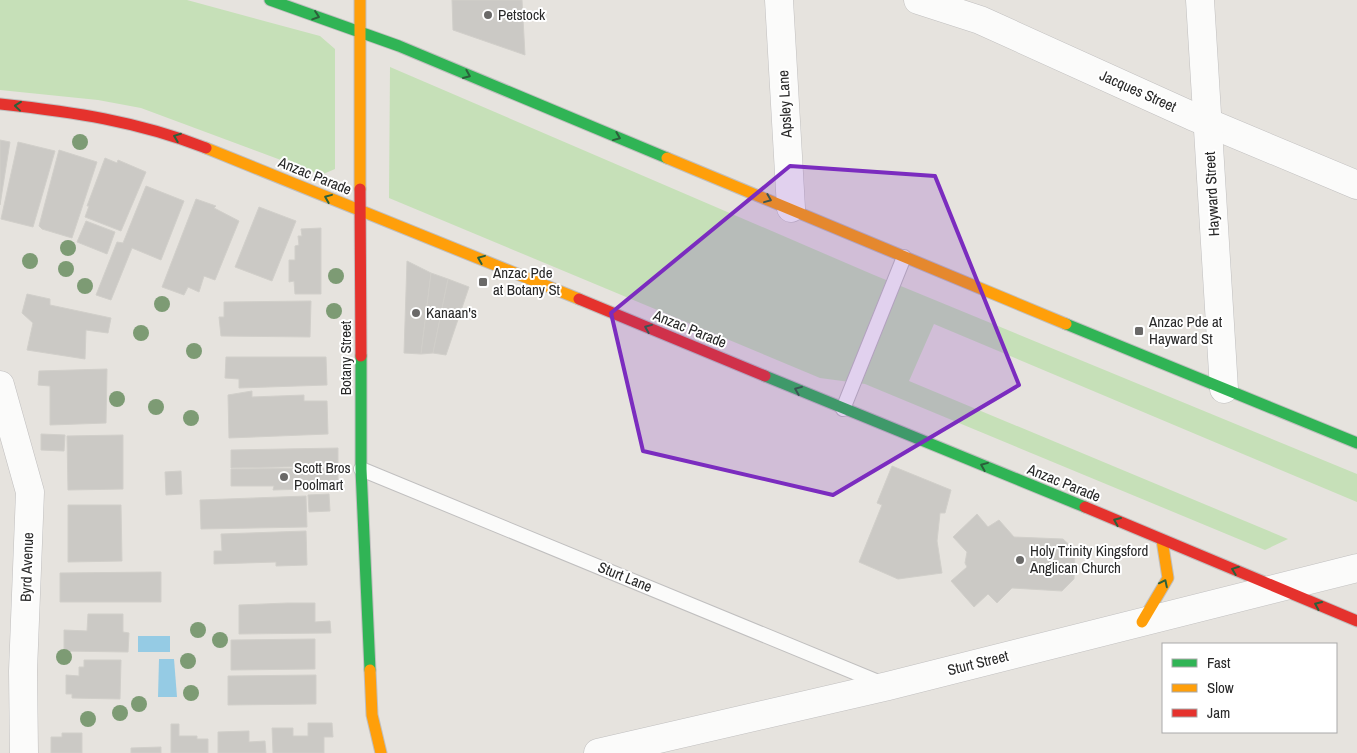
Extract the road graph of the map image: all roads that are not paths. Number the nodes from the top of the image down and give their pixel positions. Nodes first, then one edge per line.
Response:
1 (270, 0) edge
2 (360, 0) edge
3 (778, 0) edge
4 (918, 0) edge
5 (1200, 0) edge
6 (360, 31) junction
7 (0, 104) edge
8 (1208, 123) junction
9 (1357, 185) edge
10 (791, 208) junction
11 (360, 211) junction
12 (904, 257) junction
13 (0, 385) edge
14 (1224, 389) junction
15 (843, 408) junction
16 (1357, 442) edge
17 (361, 469) junction
18 (1162, 540) junction
19 (1357, 568) edge
20 (1280, 587) junction
21 (1357, 621) edge
22 (1142, 622) junction
23 (888, 686) junction
24 (372, 715) junction
25 (364, 744) dead end
26 (24, 753) edge
27 (381, 753) edge
28 (598, 753) edge

1 -> 6 main road
2 - 6 main road, Botany Street
3 - 10 street, Apsley Lane
4 - 8 street, Jacques Street
5 - 8 street, Hayward Street
6 -> 10 main road
6 - 11 main road, Botany Street
11 -> 7 main road, Anzac Parade
8 - 9 street, Jacques Street
8 - 14 street, Hayward Street
10 - 12 main road
15 -> 11 main road, Anzac Parade
11 - 17 main road, Botany Street
12 - 14 main road
12 - 15 lane
13 - 26 street, Byrd Avenue
14 - 16 main road
18 -> 15 main road, Anzac Parade
17 - 23 lane, Sturt Lane
17 - 24 main road, Botany Street
20 -> 18 main road, Anzac Parade
22 -> 18 main road
19 - 20 street, Sturt Street
21 -> 20 main road, Anzac Parade
20 - 22 street, Sturt Street
22 - 23 street, Sturt Street
23 - 28 street, Sturt Street
24 - 25 main road, Botany Street
24 - 27 main road, Botany Street

